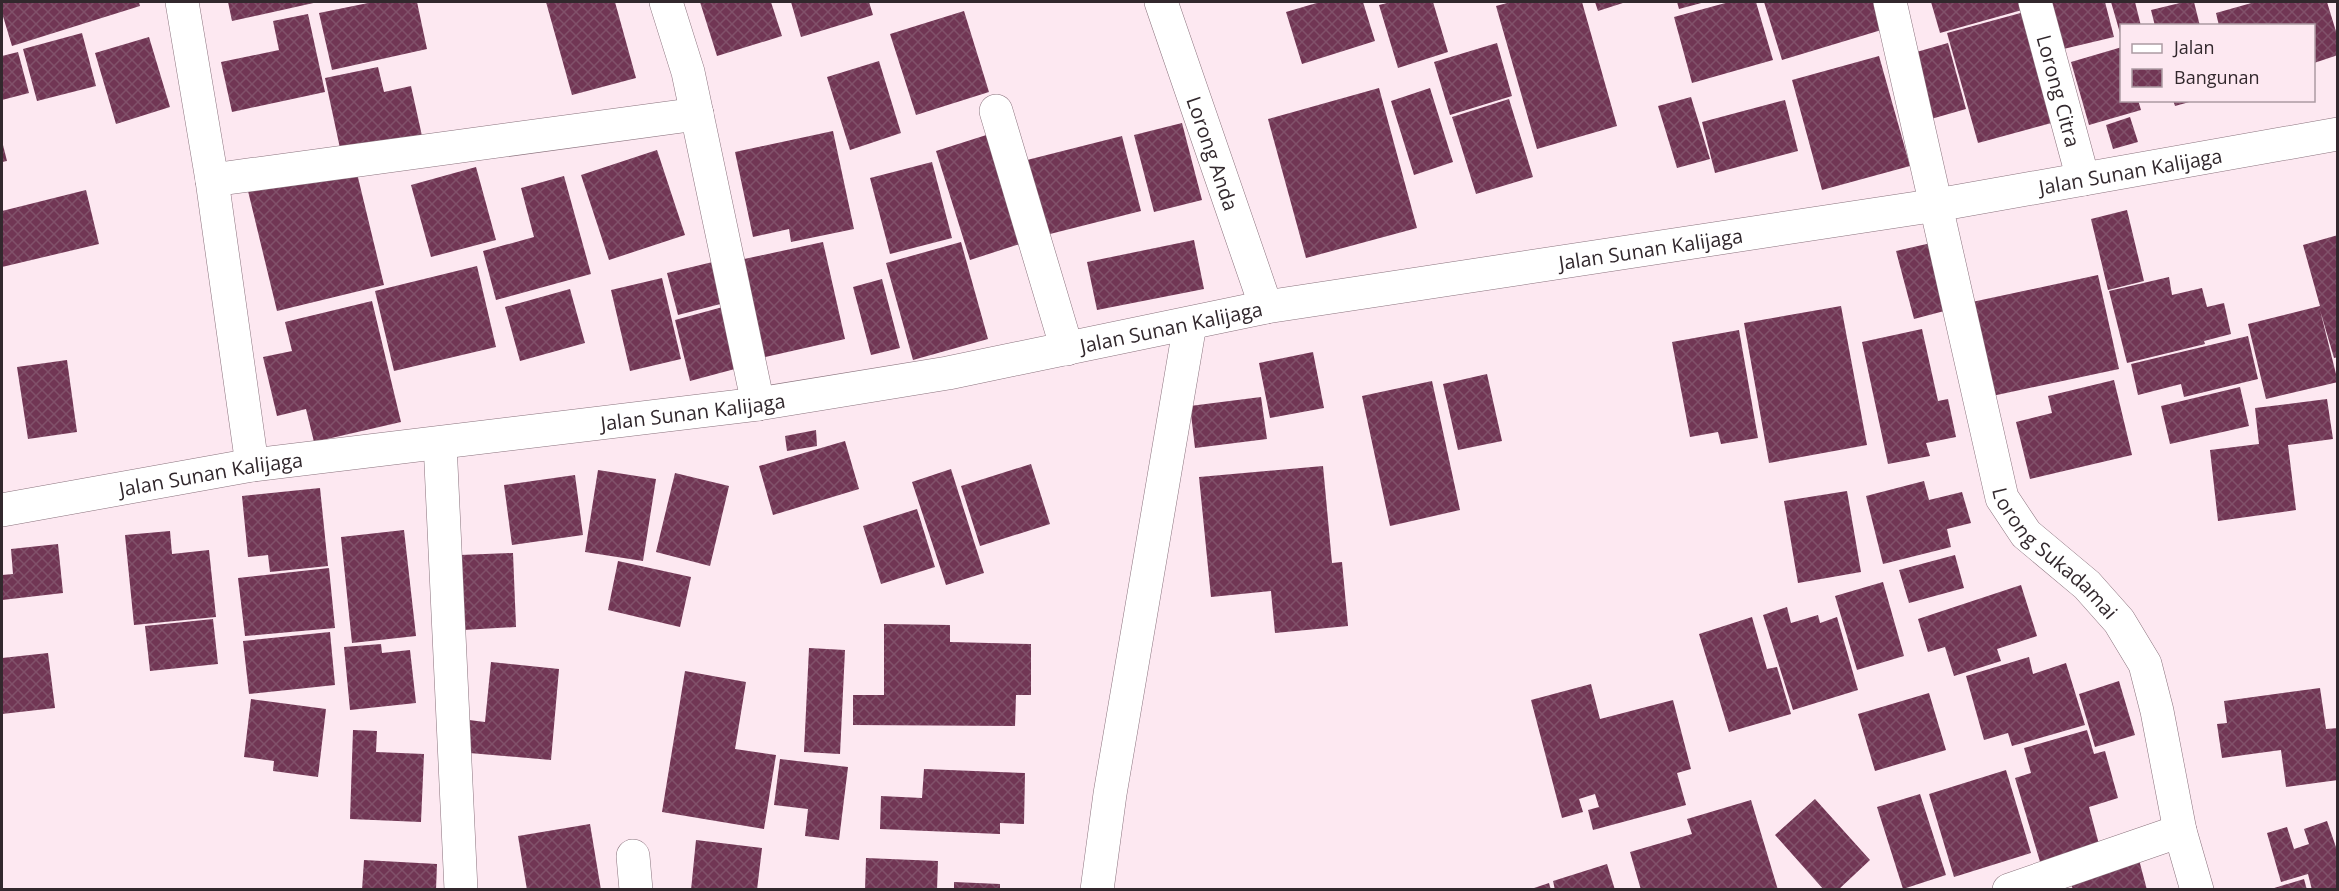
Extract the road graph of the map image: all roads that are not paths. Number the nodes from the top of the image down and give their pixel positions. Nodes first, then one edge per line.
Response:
1 (182, 2) edge
2 (666, 2) edge
3 (1161, 2) edge
4 (1890, 2) edge
5 (2035, 2) edge
6 (996, 111) dead end
7 (697, 114) junction
8 (2337, 134) edge
9 (2083, 179) junction
10 (212, 180) junction
11 (1937, 205) junction
12 (1266, 307) junction
13 (1190, 324) junction
14 (1067, 349) junction
15 (758, 404) junction
16 (440, 443) junction
17 (252, 465) junction
18 (2, 510) edge
19 (2180, 831) junction
20 (633, 856) dead end
21 (461, 890) edge
22 (636, 890) edge
23 (1097, 890) edge
24 (2009, 890) edge
25 (2197, 890) edge

1 - 10 street
2 - 7 street
3 - 12 street, Lorong Anda
4 - 11 street, Lorong Sukadamai
5 - 9 street, Lorong Citra
6 - 14 street
7 - 10 street
7 - 15 street
8 - 9 street, Jalan Sunan Kalijaga
9 - 11 street, Jalan Sunan Kalijaga
10 - 17 street
11 - 12 street, Jalan Sunan Kalijaga
11 - 19 street, Lorong Sukadamai
12 - 13 street, Jalan Sunan Kalijaga
13 - 14 street, Jalan Sunan Kalijaga
13 - 23 street
14 - 15 street, Jalan Sunan Kalijaga
15 - 16 street, Jalan Sunan Kalijaga
16 - 17 street, Jalan Sunan Kalijaga
16 - 21 street
17 - 18 street, Jalan Sunan Kalijaga
19 - 24 street
19 - 25 street, Lorong Sukadamai
20 - 22 street

